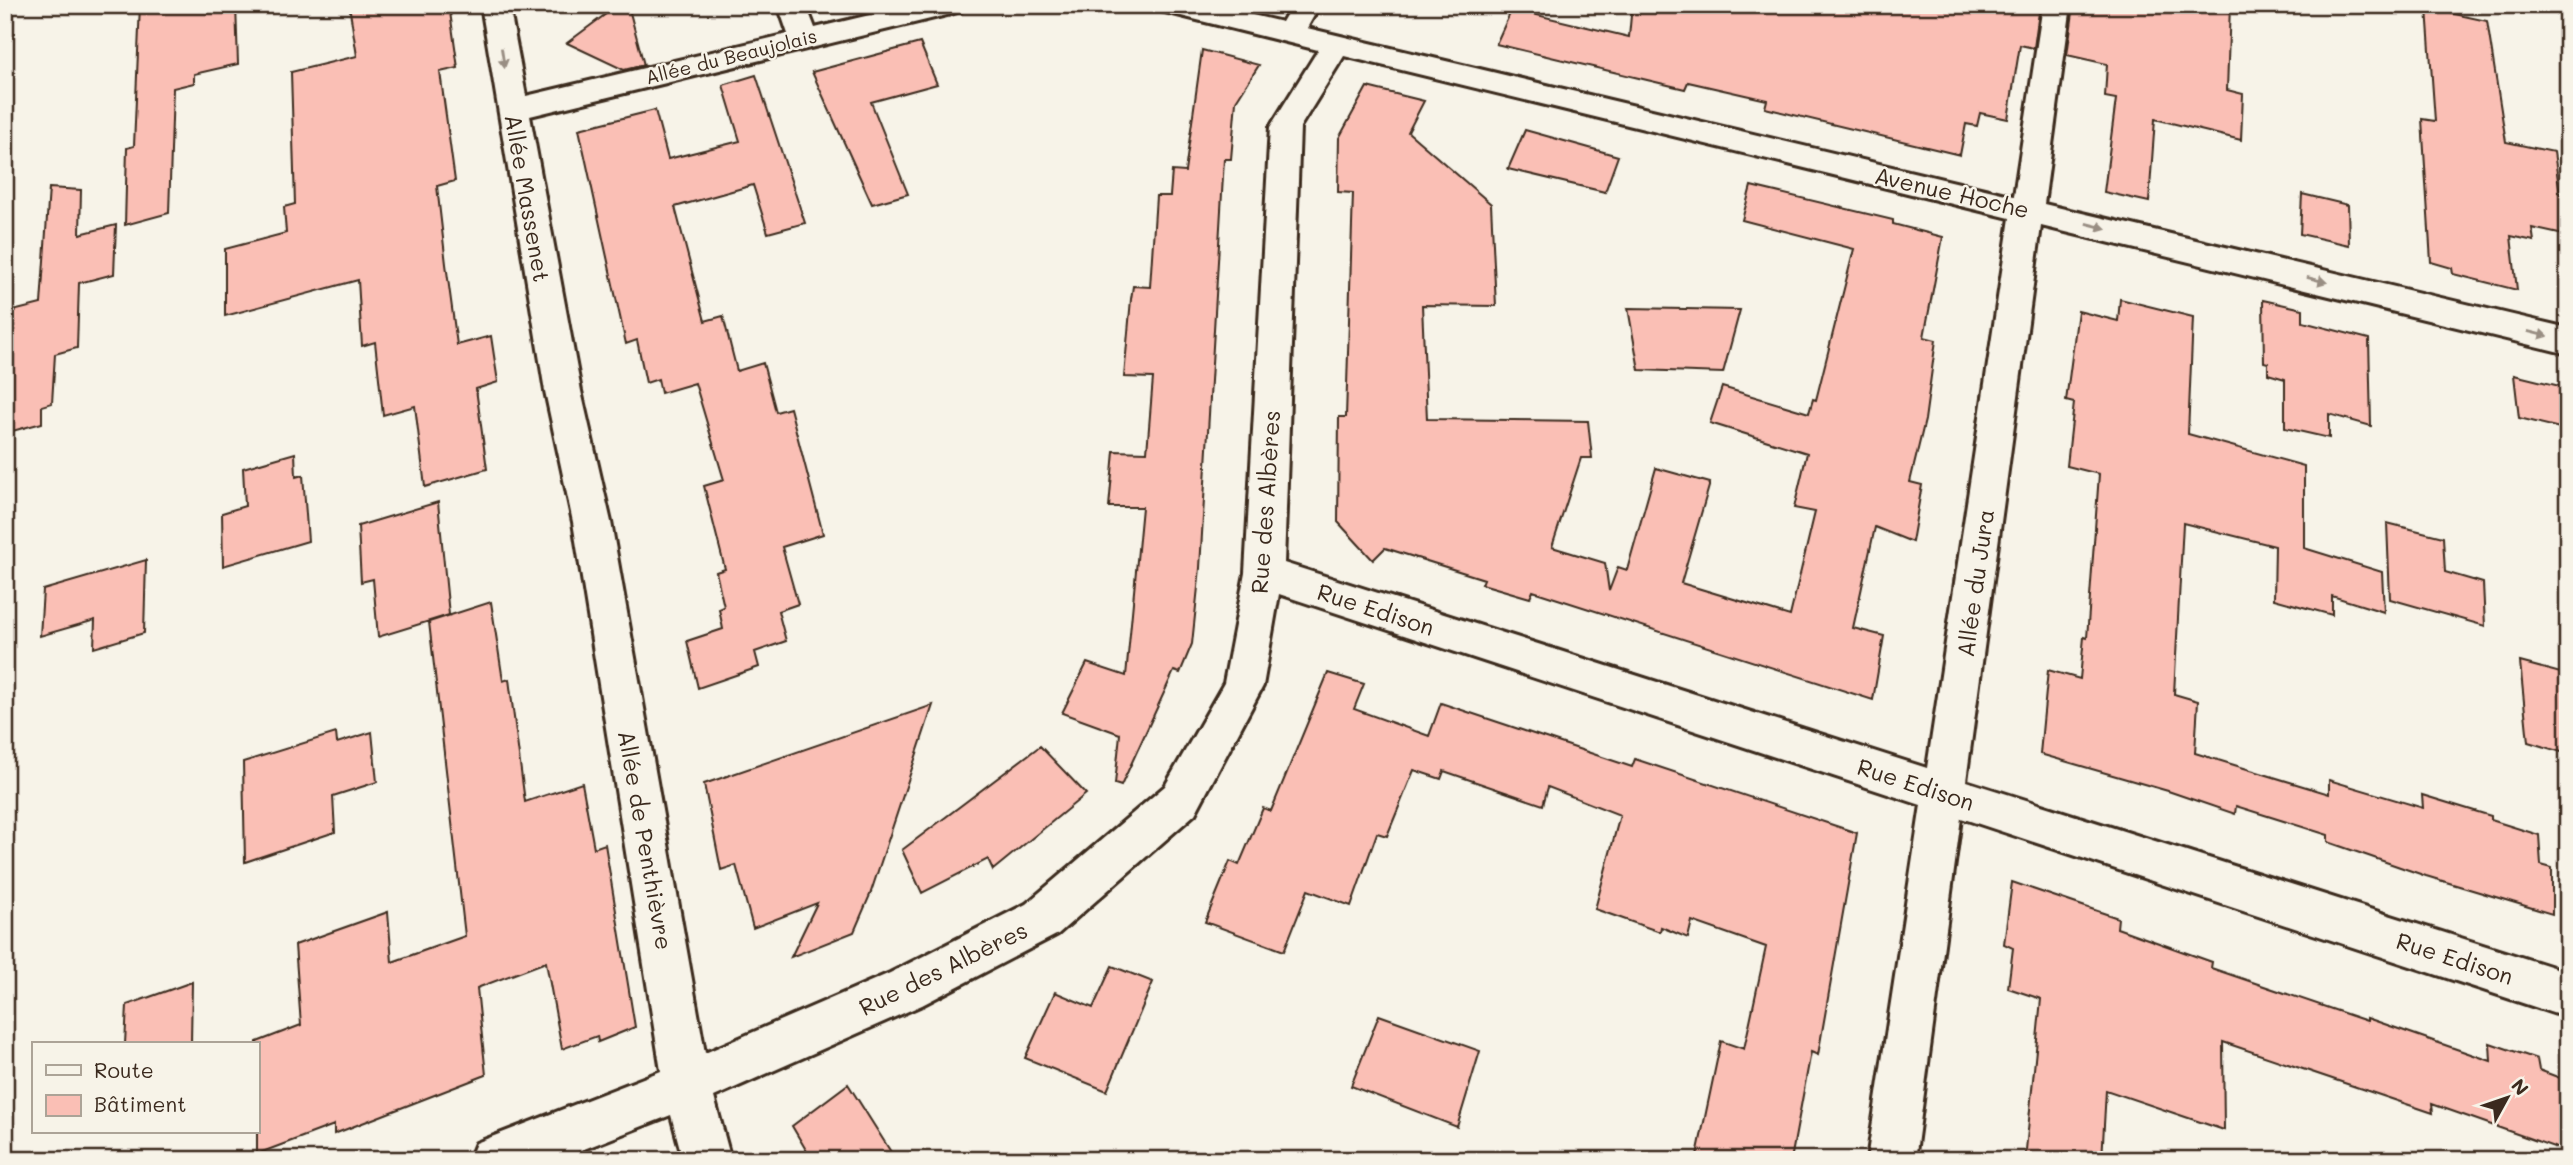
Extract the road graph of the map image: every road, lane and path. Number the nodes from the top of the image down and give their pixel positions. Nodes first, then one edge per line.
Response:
1 (495, 5) edge
2 (792, 5) edge
3 (951, 5) edge
4 (1171, 5) edge
5 (1306, 5) edge
6 (2057, 5) edge
7 (2562, 5) edge
8 (2568, 6) edge
9 (1290, 33) junction
10 (804, 38) junction
11 (1335, 46) junction
12 (512, 110) junction
13 (2029, 210) junction
14 (2568, 341) edge
15 (563, 391) joint
16 (1264, 573) junction
17 (1945, 794) junction
18 (2568, 995) edge
19 (687, 1085) junction
20 (493, 1160) edge
21 (707, 1160) edge
22 (1891, 1160) edge

1 -> 12 street, Allée Massenet
2 - 10 street
3 - 10 street, Allée du Beaujolais
4 - 9 street
5 - 9 street
6 - 13 street, Allée du Jura
7 - 8 street
9 - 11 street
10 - 12 street, Allée du Beaujolais
11 - 13 street, Avenue Hoche
11 - 16 street, Rue des Albères
12 - 15 street, Allée Massenet
13 -> 14 street, Avenue Hoche
13 - 17 street, Allée du Jura
15 - 19 street, Allée de Penthièvre
16 - 17 street, Rue Edison
16 - 19 street, Rue des Albères
17 - 18 street, Rue Edison
17 - 22 street, Allée du Jura
19 - 20 street
19 - 21 street, Allée de Penthièvre

